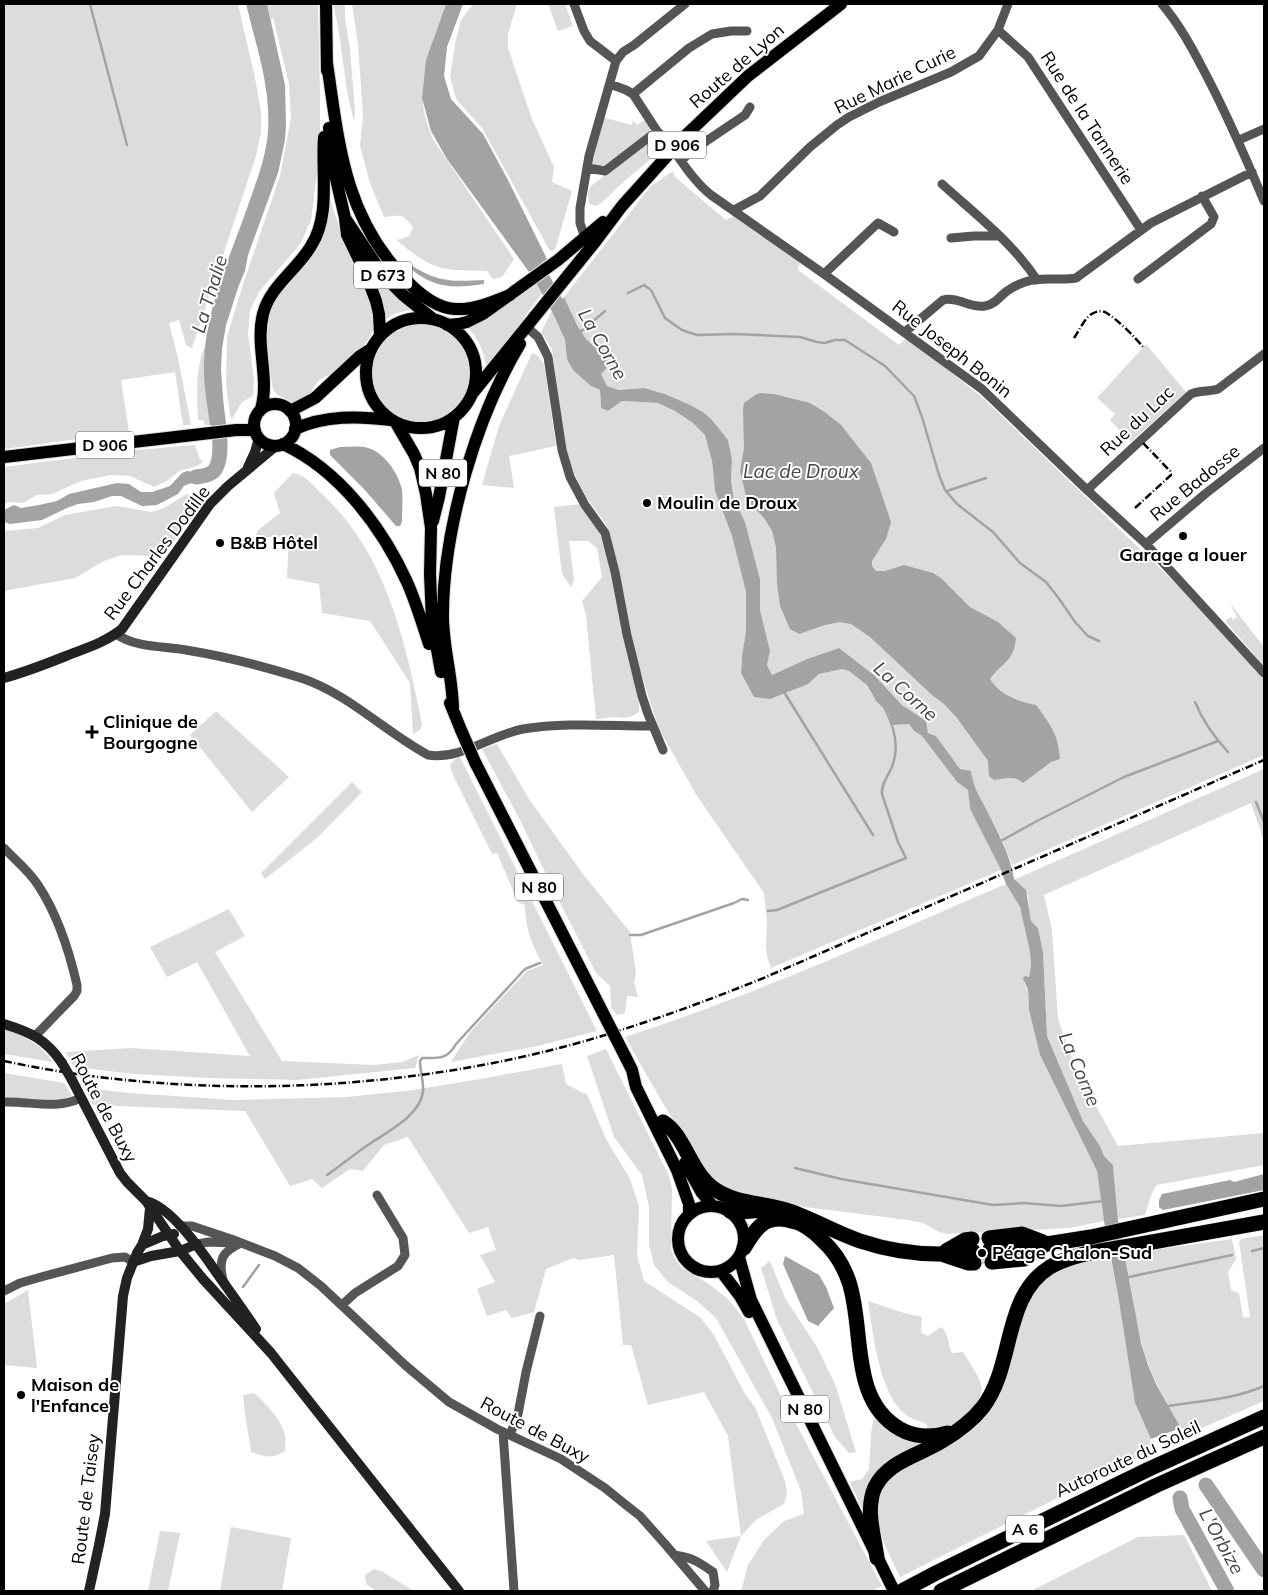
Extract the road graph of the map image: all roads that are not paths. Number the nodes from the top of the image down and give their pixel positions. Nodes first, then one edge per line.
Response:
1 (326, 4) edge
2 (574, 4) edge
3 (685, 4) edge
4 (841, 4) edge
5 (1008, 4) edge
6 (1162, 4) edge
7 (998, 30) junction
8 (747, 31) dead end
9 (616, 61) junction
10 (327, 63) junction
11 (610, 84) junction
12 (633, 94) junction
13 (750, 107) dead end
14 (328, 118) junction
15 (1264, 129) edge
16 (657, 131) junction
17 (1239, 140) junction
18 (669, 142) dead end
19 (588, 168) junction
20 (1252, 172) junction
21 (942, 184) dead end
22 (1202, 196) junction
23 (1264, 201) edge
24 (734, 210) junction
25 (345, 218) junction
26 (1142, 230) junction
27 (894, 232) dead end
28 (1000, 236) junction
29 (950, 238) dead end
30 (590, 240) junction
31 (824, 274) junction
32 (1138, 279) dead end
33 (1037, 280) junction
34 (510, 295) junction
35 (435, 319) junction
36 (447, 324) junction
37 (530, 330) junction
38 (904, 332) junction
39 (380, 335) junction
40 (371, 349) junction
41 (1264, 354) edge
42 (472, 394) junction
43 (261, 410) junction
44 (290, 411) junction
45 (454, 417) junction
46 (393, 421) junction
47 (295, 429) junction
48 (256, 430) junction
49 (279, 445) junction
50 (1264, 448) edge
51 (4, 457) edge
52 (247, 470) junction
53 (1086, 490) junction
54 (431, 528) junction
55 (1146, 544) junction
56 (116, 634) junction
57 (1264, 673) edge
58 (4, 678) edge
59 (445, 686) junction
60 (453, 710) junction
61 (652, 726) junction
62 (664, 750) dead end
63 (4, 848) edge
64 (4, 1024) edge
65 (35, 1036) junction
66 (632, 1070) junction
67 (81, 1098) junction
68 (4, 1102) edge
69 (663, 1122) junction
70 (377, 1195) dead end
71 (1264, 1199) edge
72 (148, 1204) junction
73 (712, 1206) junction
74 (776, 1208) junction
75 (730, 1211) junction
76 (689, 1214) junction
77 (1264, 1216) edge
78 (1264, 1222) edge
79 (180, 1226) junction
80 (1264, 1229) edge
81 (1219, 1230) junction
82 (169, 1234) junction
83 (194, 1241) junction
84 (241, 1243) junction
85 (142, 1245) junction
86 (990, 1249) tunnel mouth
87 (180, 1251) junction
88 (973, 1251) tunnel mouth
89 (742, 1252) junction
90 (133, 1262) junction
91 (721, 1271) junction
92 (223, 1281) junction
93 (4, 1292) edge
94 (342, 1305) junction
95 (540, 1316) dead end
96 (271, 1353) junction
97 (1260, 1419) edge
98 (957, 1431) junction
99 (507, 1434) junction
100 (1264, 1438) edge
101 (674, 1555) junction
102 (880, 1563) junction
103 (89, 1591) edge
104 (459, 1591) edge
105 (514, 1591) edge
106 (705, 1591) edge
107 (713, 1591) edge
108 (894, 1591) edge
109 (902, 1591) edge
110 (941, 1591) edge

1 - 10 main road, D 673
2 - 9 street
3 - 9 street
4 - 30 main road, Route de Lyon / D 906
5 - 7 street, Rue Marie Curie
6 - 17 street
7 - 24 street, Rue Marie Curie
7 - 26 street, Rue de la Tannerie
8 - 12 street
9 - 11 street
10 - 14 main road, D 673
10 - 34 main road
11 - 12 street
11 - 19 street
12 - 16 street
13 - 24 street, Rue Joseph Bonin
14 - 25 main road, D 673
14 - 43 main road
15 - 17 street
16 - 18 street
16 - 19 street
17 - 20 street
19 - 30 street
20 - 22 street
20 - 23 street
21 - 28 street
22 - 26 street
22 - 32 street
24 - 31 street, Rue Joseph Bonin
25 - 35 main road, D 673
25 - 39 main road, D 673
26 - 33 street
27 - 31 street
28 - 29 street
28 - 33 street
30 - 34 main road, Route de Lyon / D 906
30 - 37 main road
30 - 42 main road, Route de Lyon / D 906
31 - 38 street, Rue Joseph Bonin
33 - 38 street
34 - 36 main road, Route de Lyon / D 906
35 - 36 main road
35 - 39 main road
36 - 42 main road
37 - 60 main road
37 - 61 street
38 - 53 street, Rue Joseph Bonin
39 - 40 main road
40 - 44 main road
40 - 46 main road
41 - 53 street, Rue du Lac
42 - 45 main road
43 - 44 main road
43 - 48 main road
44 - 47 main road
45 - 46 main road
45 - 54 main road, N 80
46 - 47 main road
46 - 54 main road, N 80
47 - 49 main road
48 - 49 main road
48 - 51 main road, D 906
48 - 52 main road, Rue Charles Dodille
49 - 52 main road, Rue Charles Dodille
49 - 59 main road
50 - 55 street, Rue Badosse
52 - 56 main road, Rue Charles Dodille
53 - 55 street, Rue Joseph Bonin
54 - 59 main road, N 80
55 - 57 street, Rue Joseph Bonin
56 - 58 main road, Rue Charles Dodille
56 - 61 street
59 - 60 main road, N 80
60 - 66 main road, N 80, bridge
61 - 62 street
63 - 65 street
64 - 65 main road, Route de Buxy
65 - 67 main road, Route de Buxy, bridge
66 - 69 main road, N 80
66 - 76 main road, N 80
67 - 68 street
67 - 72 main road, Route de Buxy
69 - 73 main road, N 80
69 - 74 highway
70 - 94 street
71 - 86 highway
72 - 79 main road, Route de Buxy
72 - 82 main road, Route de Buxy
72 - 85 main road, Route de Taisey
73 - 75 main road
73 - 76 main road
74 - 75 highway
74 - 88 highway
75 - 89 main road
76 - 91 main road
77 - 81 highway
78 - 81 highway
79 - 83 main road, Route de Buxy
79 - 84 street, Route de Buxy
80 - 81 highway
81 - 98 highway
82 - 83 main road, Route de Buxy
82 - 85 main road
82 - 87 main road, Route de Buxy
83 - 84 street, Route de Buxy
83 - 87 main road, Route de Buxy
83 - 92 main road, Route de Buxy
84 - 92 street
84 - 94 street, Route de Buxy
85 - 90 main road, Route de Taisey
87 - 90 main road
87 - 96 main road, Route de Buxy
89 - 91 main road
89 - 98 highway
89 - 102 main road, N 80
90 - 93 street
90 - 103 main road, Route de Taisey
91 - 102 main road, N 80
92 - 96 main road, Route de Buxy
94 - 99 street, Route de Buxy
95 - 99 street
96 - 104 main road, Route de Buxy
97 - 109 highway, Autoroute du Soleil / A 6
98 - 102 highway
99 - 101 street, Route de Buxy
99 - 105 street
100 - 110 highway, Autoroute du Soleil / A 6
101 - 106 street, Route de Buxy
101 - 107 street
102 - 108 main road, N 80

